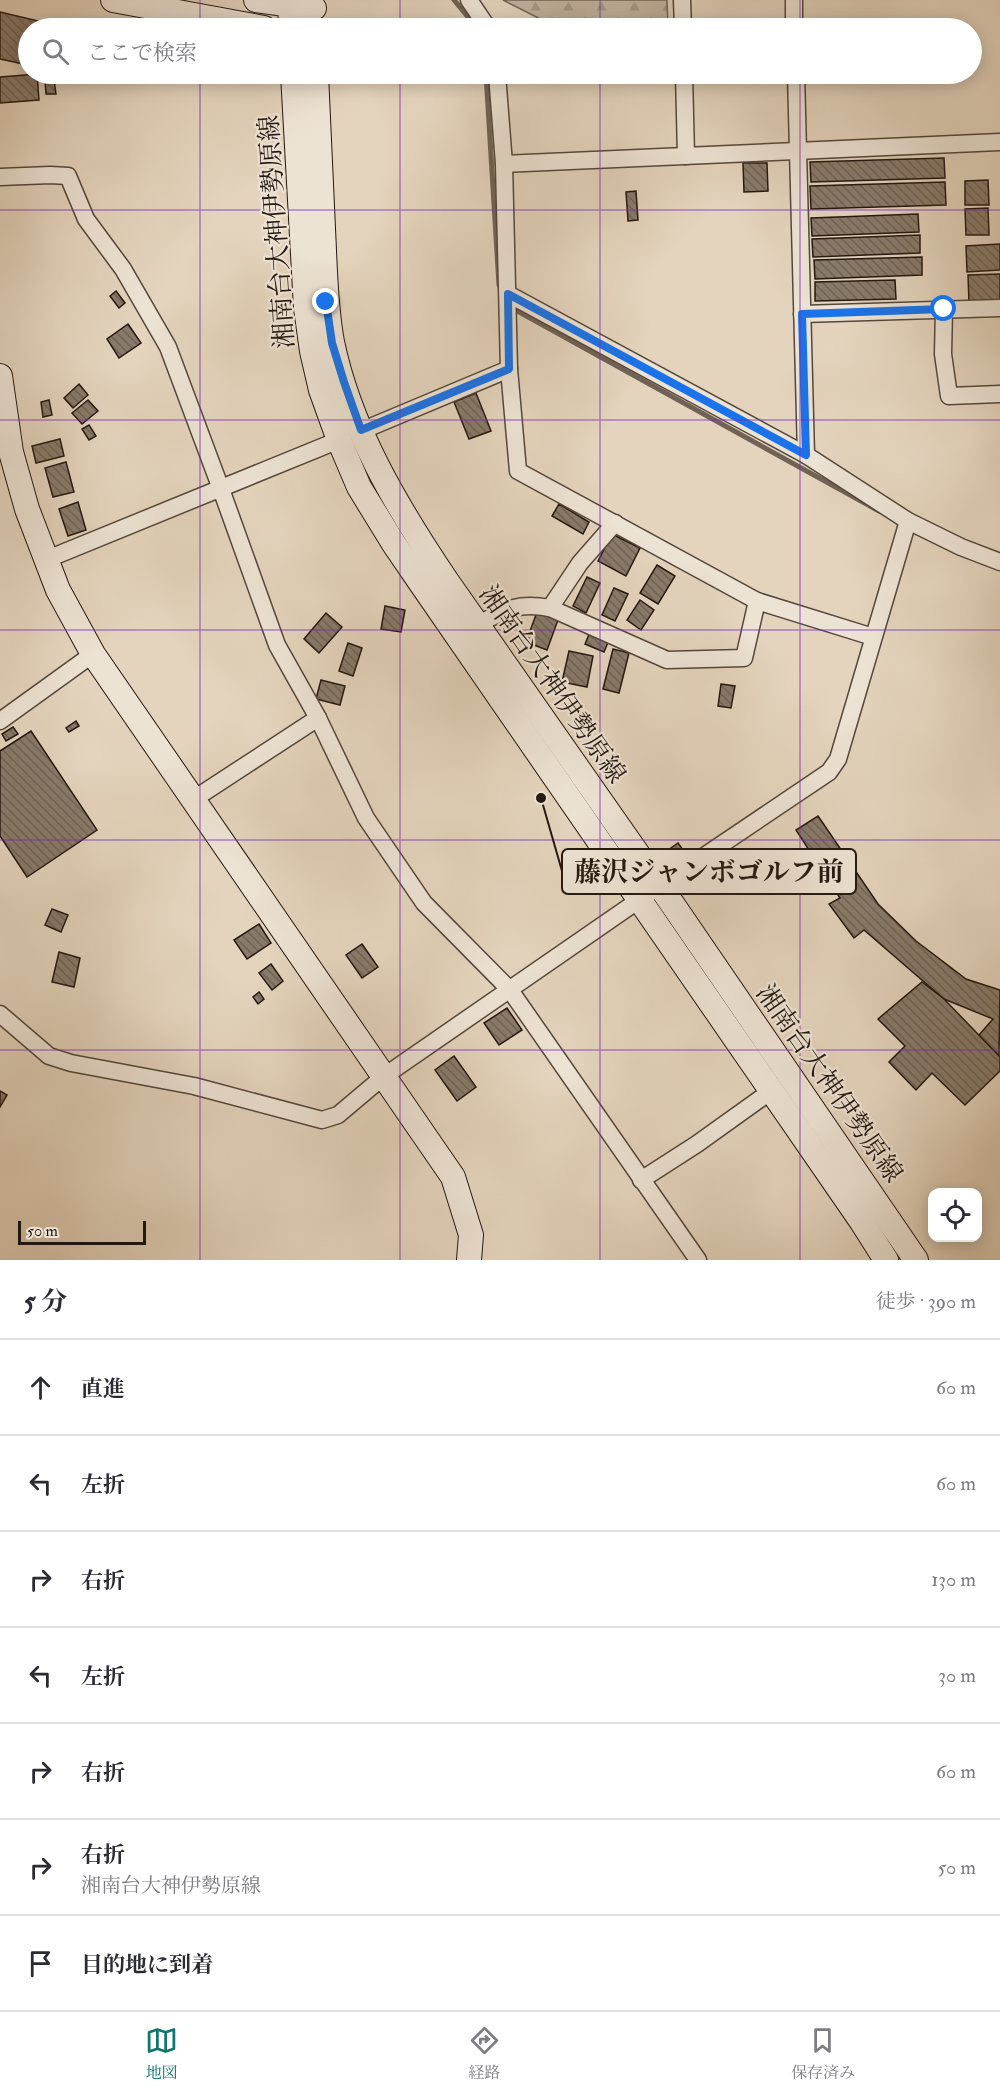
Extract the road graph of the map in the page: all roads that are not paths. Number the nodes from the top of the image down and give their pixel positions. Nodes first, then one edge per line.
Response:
1 (113, 0) edge
2 (256, 0) edge
3 (469, 0) edge
4 (682, 0) edge
5 (794, 0) edge
6 (302, 12) edge
7 (210, 18) edge
8 (481, 18) edge
9 (683, 18) edge
10 (794, 18) edge
11 (295, 84) edge
12 (316, 84) edge
13 (498, 84) edge
14 (684, 84) edge
15 (796, 84) edge
16 (1000, 142) edge
17 (798, 152) junction
18 (686, 156) junction
19 (504, 164) junction
20 (0, 177) edge
21 (508, 294) junction
22 (1000, 308) edge
23 (944, 309) junction
24 (802, 314) junction
25 (509, 369) junction
26 (0, 376) edge
27 (1000, 394) edge
28 (361, 430) junction
29 (339, 440) junction
30 (806, 455) junction
31 (221, 489) junction
32 (908, 521) junction
33 (615, 523) junction
34 (45, 560) junction
35 (1000, 562) edge
36 (757, 601) junction
37 (549, 609) junction
38 (477, 625) junction
39 (873, 637) junction
40 (93, 654) junction
41 (318, 718) junction
42 (0, 721) edge
43 (194, 799) junction
44 (660, 886) junction
45 (639, 900) junction
46 (510, 990) junction
47 (0, 1014) edge
48 (383, 1077) junction
49 (771, 1091) junction
50 (642, 1180) junction
51 (469, 1260) edge
52 (698, 1260) edge
53 (886, 1260) edge
54 (916, 1260) edge

1 - 7 street
2 - 6 street
3 - 8 street
4 - 9 street
5 - 10 street
11 - 29 street, 湘南台大神伊勢原線
12 - 28 street, 湘南台大神伊勢原線
13 - 19 street
14 - 18 street
15 - 17 street
16 - 17 street
17 - 18 street
17 - 24 street
18 - 19 street
19 - 21 street
20 - 31 street
21 - 25 street
21 - 30 street
22 - 23 street
23 - 24 street
23 - 27 street
24 - 30 street
25 - 28 street
25 - 33 street
26 - 34 street
28 - 38 street, 湘南台大神伊勢原線
29 - 31 street
29 - 45 street, 湘南台大神伊勢原線
30 - 32 street
31 - 34 street
31 - 41 street
32 - 35 street
32 - 39 street
33 - 36 street
33 - 37 street
34 - 40 street
36 - 37 street
36 - 39 street
37 - 38 street
38 - 44 street, 湘南台大神伊勢原線
39 - 44 street
40 - 42 street
40 - 43 street
41 - 43 street
41 - 46 street
43 - 48 street
44 - 45 street
44 - 54 street, 湘南台大神伊勢原線
45 - 46 street
45 - 49 street, 湘南台大神伊勢原線
46 - 48 street
46 - 50 street
47 - 48 street
48 - 51 street
49 - 50 street
49 - 53 street, 湘南台大神伊勢原線
50 - 52 street

